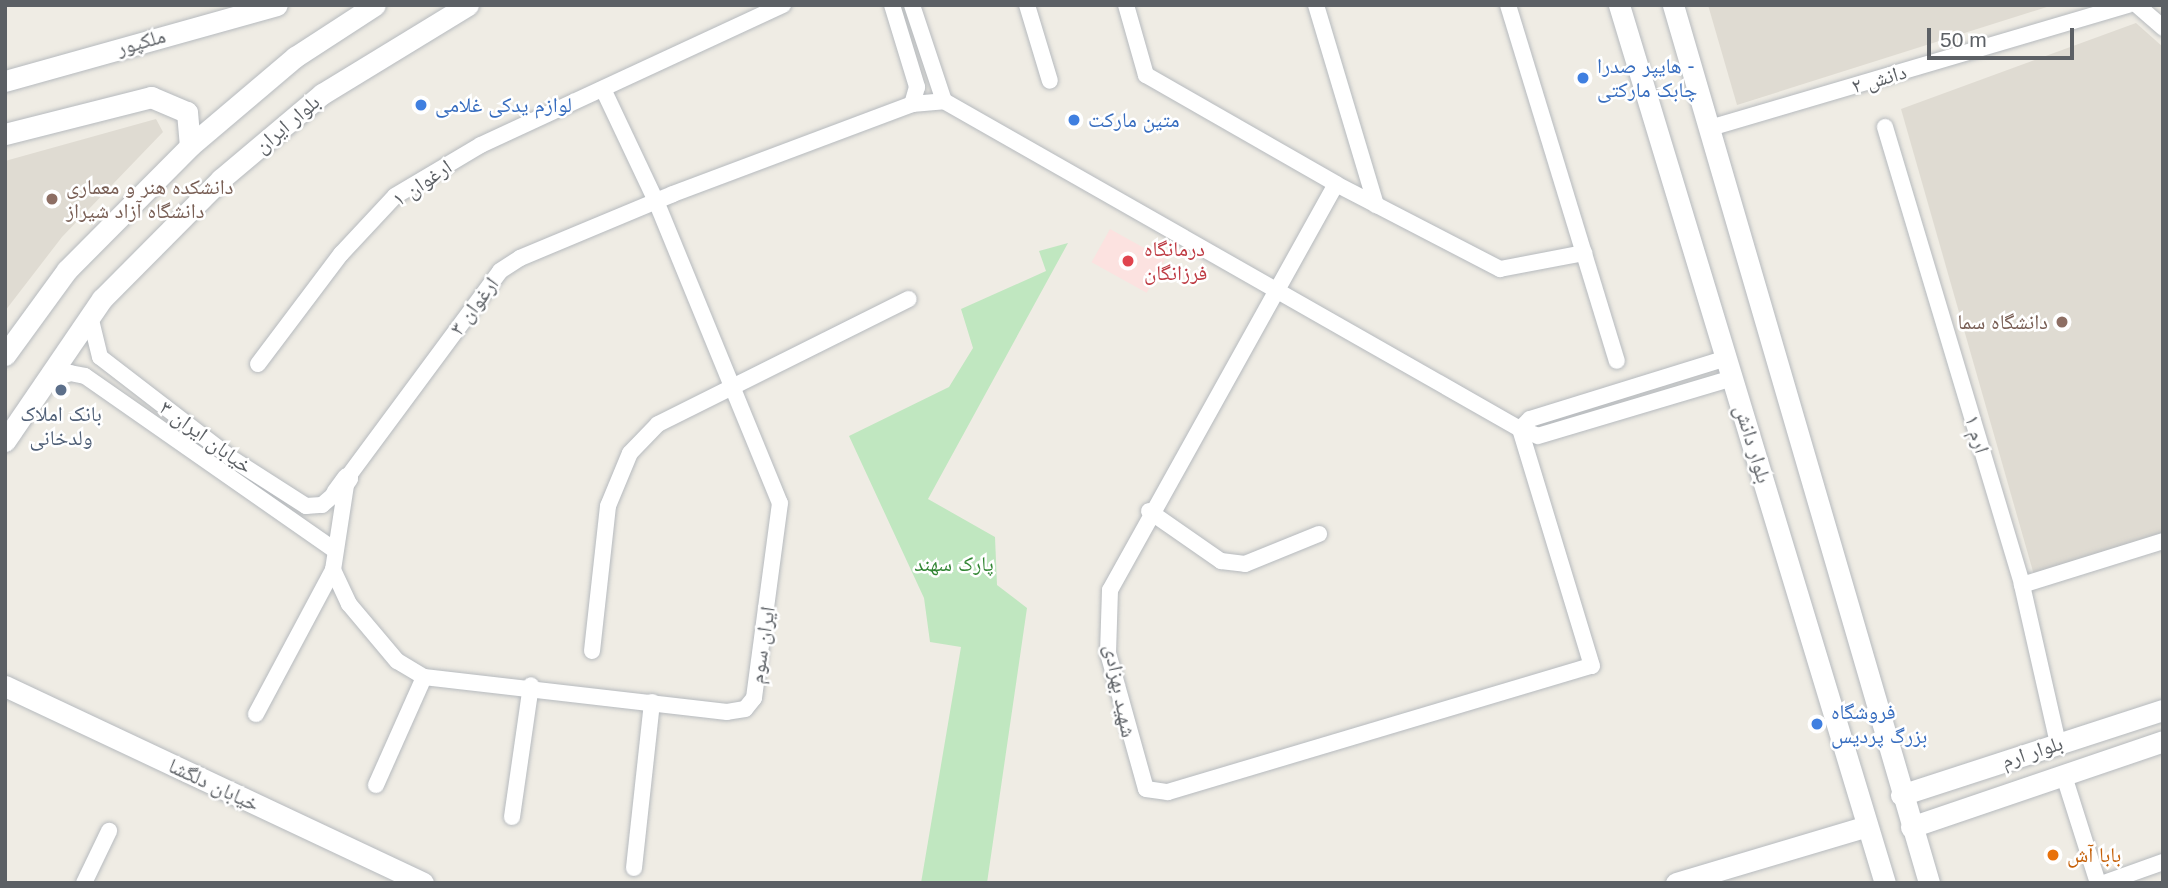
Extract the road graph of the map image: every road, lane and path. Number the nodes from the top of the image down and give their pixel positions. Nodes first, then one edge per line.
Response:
1 (277, 5) edge
2 (375, 5) edge
3 (468, 5) edge
4 (783, 5) edge
5 (892, 5) edge
6 (912, 5) edge
7 (1027, 5) edge
8 (1126, 5) edge
9 (1316, 5) edge
10 (1508, 5) edge
11 (1619, 5) edge
12 (1673, 5) edge
13 (2128, 5) edge
14 (2137, 5) edge
15 (2163, 29) edge
16 (5, 81) edge
17 (1050, 81) dead end
18 (603, 89) junction
19 (944, 101) junction
20 (912, 104) junction
21 (1885, 127) dead end
22 (1710, 128) junction
23 (5, 134) edge
24 (190, 146) junction
25 (1336, 184) junction
26 (656, 201) junction
27 (1376, 205) junction
28 (1584, 253) junction
29 (1276, 288) junction
30 (908, 299) dead end
31 (90, 316) junction
32 (5, 355) edge
33 (1617, 361) dead end
34 (258, 364) dead end
35 (1730, 368) junction
36 (41, 384) junction
37 (731, 384) junction
38 (1520, 429) junction
39 (5, 441) edge
40 (341, 485) junction
41 (1149, 511) junction
42 (1319, 534) dead end
43 (2163, 541) edge
44 (334, 550) junction
45 (333, 570) junction
46 (2022, 585) junction
47 (592, 651) dead end
48 (424, 677) junction
49 (5, 685) edge
50 (531, 685) junction
51 (652, 702) junction
52 (2163, 710) edge
53 (256, 714) dead end
54 (2163, 741) edge
55 (2058, 744) junction
56 (2064, 776) junction
57 (1956, 777) junction
58 (376, 785) dead end
59 (1900, 795) junction
60 (1962, 809) junction
61 (512, 817) dead end
62 (1867, 826) junction
63 (1911, 827) junction
64 (109, 831) dead end
65 (2163, 862) edge
66 (634, 868) dead end
67 (84, 883) edge
68 (423, 883) edge
69 (1676, 883) edge
70 (1885, 883) edge
71 (1929, 883) edge
72 (2098, 883) edge
73 (2104, 883) edge

1 - 16 main road, ملکپور
2 - 24 main road
3 - 31 main road, بلوار ایران
4 - 18 street, ارغوان ۱
5 - 20 street
6 - 19 street
7 - 17 street
8 - 25 street
9 - 27 street
10 - 28 street
11 - 35 main road, بلوار دانش
12 - 22 main road
13 - 22 street, دانش ۲
14 - 15 street
18 - 26 street, ایران سوم
18 - 34 street, ارغوان ۱
19 - 20 street, ارغوان ۳
19 - 29 street
20 - 26 street, ارغوان ۳
21 - 46 street, ارم ۱
22 - 59 main road
23 - 24 main road
24 - 32 main road
25 - 27 street
25 - 29 street, شهید بهزادی
26 - 37 street, ایران سوم
26 - 40 street, ارغوان ۳
27 - 28 street
28 - 33 street
29 - 38 street
29 - 41 street, شهید بهزادی
30 - 37 street
31 - 36 main road, بلوار ایران
31 - 40 street, خیابان ایران ۳
35 - 38 street
35 - 62 main road, بلوار دانش
36 - 39 main road, بلوار ایران
36 - 44 street, خیابان ایران ۳
37 - 47 street
37 - 51 street, ایران سوم
38 - 41 street, شهید بهزادی
40 - 44 street
41 - 42 street
43 - 46 street
44 - 45 street
45 - 48 street
45 - 53 street
46 - 55 street, ارم ۱
48 - 50 street, ایران سوم
48 - 58 street
49 - 68 main road, خیابان دلگشا
50 - 51 street, ایران سوم
50 - 61 street
51 - 66 street
52 - 55 main road, بلوار ارم
54 - 56 main road, بلوار ارم
55 - 57 main road, بلوار ارم
56 - 60 main road, بلوار ارم
56 - 72 street
57 - 59 main road, بلوار ارم
57 - 60 main road
59 - 63 main road
60 - 63 main road, بلوار ارم
62 - 69 main road
62 - 70 main road, بلوار دانش
63 - 71 main road
64 - 67 street
65 - 73 street

